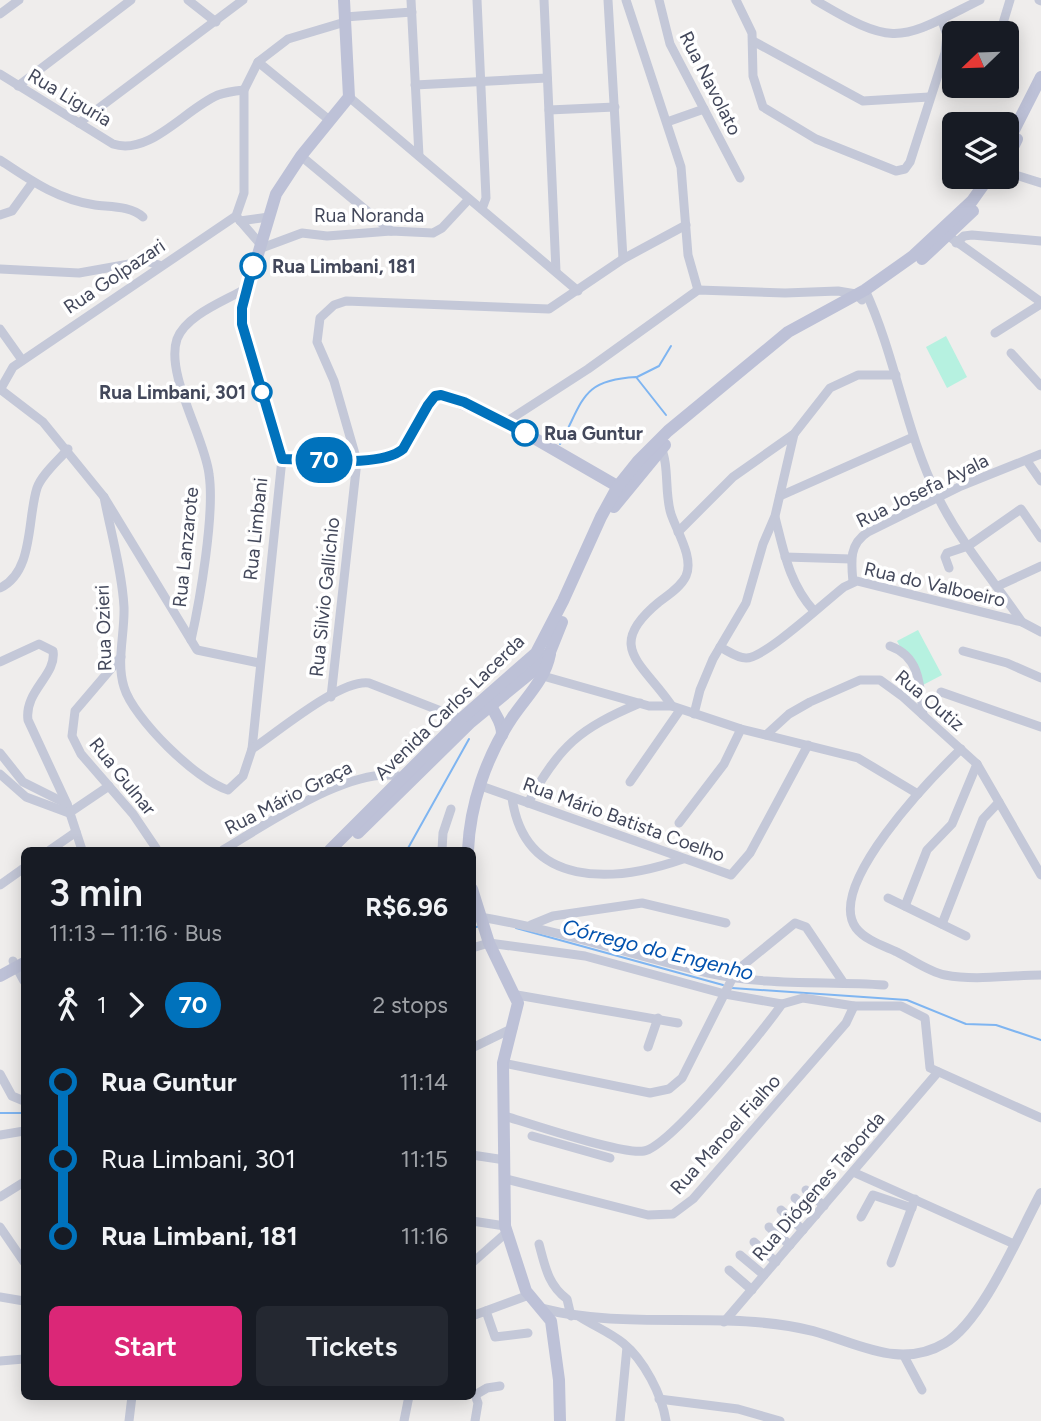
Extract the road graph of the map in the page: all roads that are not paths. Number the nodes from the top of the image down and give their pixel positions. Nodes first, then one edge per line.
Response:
1 (19, 0) edge
2 (131, 0) edge
3 (188, 0) edge
4 (243, 0) edge
5 (344, 0) edge
6 (411, 0) edge
7 (477, 0) edge
8 (544, 0) edge
9 (608, 0) edge
10 (626, 0) edge
11 (660, 0) edge
12 (736, 0) edge
13 (981, 0) edge
14 (1010, 0) edge
15 (820, 1) edge
16 (412, 12) junction
17 (0, 14) edge
18 (345, 19) junction
19 (942, 21) joint
20 (1004, 21) edge
21 (216, 22) junction
22 (753, 41) junction
23 (258, 62) junction
24 (942, 68) edge
25 (0, 74) edge
26 (1041, 76) edge
27 (547, 78) junction
28 (481, 81) junction
29 (415, 85) junction
30 (18, 86) junction
31 (244, 90) junction
32 (1041, 93) edge
33 (349, 97) junction
34 (929, 97) junction
35 (615, 107) junction
36 (704, 109) junction
37 (549, 110) junction
38 (328, 119) junction
39 (1019, 120) edge
40 (667, 122) junction
41 (79, 123) junction
42 (1019, 136) edge
43 (301, 156) junction
44 (419, 156) junction
45 (0, 160) edge
46 (1019, 176) edge
47 (740, 178) dead end
48 (33, 183) junction
49 (1041, 183) edge
50 (980, 189) edge
51 (988, 189) edge
52 (469, 199) junction
53 (482, 209) junction
54 (0, 215) edge
55 (143, 217) dead end
56 (269, 217) junction
57 (238, 218) junction
58 (686, 225) junction
59 (391, 231) junction
60 (948, 237) junction
61 (1041, 241) edge
62 (260, 247) junction
63 (623, 259) junction
64 (159, 265) junction
65 (0, 270) edge
66 (556, 271) junction
67 (245, 289) junction
68 (698, 290) junction
69 (578, 291) junction
70 (863, 295) junction
71 (1041, 303) edge
72 (0, 329) edge
73 (995, 333) dead end
74 (1011, 353) dead end
75 (22, 360) junction
76 (13, 367) junction
77 (0, 370) edge
78 (896, 375) junction
79 (1041, 386) edge
80 (0, 389) edge
81 (506, 422) junction
82 (794, 434) junction
83 (913, 437) junction
84 (660, 445) junction
85 (68, 449) junction
86 (1041, 454) edge
87 (282, 459) junction
88 (357, 461) junction
89 (1027, 461) junction
90 (1041, 481) edge
91 (622, 489) junction
92 (104, 496) junction
93 (780, 496) junction
94 (938, 498) junction
95 (775, 516) junction
96 (678, 532) junction
97 (1041, 538) edge
98 (968, 546) junction
99 (785, 557) junction
100 (851, 559) junction
101 (1041, 566) edge
102 (949, 568) dead end
103 (853, 582) junction
104 (998, 586) junction
105 (0, 588) edge
106 (814, 611) junction
107 (1022, 622) junction
108 (1041, 632) edge
109 (191, 639) junction
110 (890, 646) dead end
111 (720, 647) junction
112 (963, 651) dead end
113 (121, 657) junction
114 (0, 662) edge
115 (259, 663) junction
116 (534, 667) junction
117 (1041, 678) edge
118 (941, 692) dead end
119 (331, 696) junction
120 (640, 703) junction
121 (492, 704) junction
122 (676, 708) junction
123 (694, 714) junction
124 (923, 715) junction
125 (512, 717) junction
126 (465, 721) junction
127 (1041, 727) edge
128 (741, 729) junction
129 (766, 734) junction
130 (502, 736) junction
131 (807, 745) junction
132 (252, 749) junction
133 (961, 749) junction
134 (0, 753) edge
135 (977, 764) junction
136 (0, 774) edge
137 (406, 779) junction
138 (630, 782) dead end
139 (109, 786) junction
140 (481, 786) junction
141 (918, 794) junction
142 (512, 798) junction
143 (999, 802) junction
144 (528, 803) junction
145 (68, 808) junction
146 (451, 809) dead end
147 (679, 823) dead end
148 (76, 832) junction
149 (54, 847) edge
150 (81, 847) edge
151 (155, 847) edge
152 (228, 847) edge
153 (333, 847) edge
154 (344, 847) edge
155 (442, 847) edge
156 (469, 847) edge
157 (683, 859) junction
158 (21, 870) edge
159 (1041, 874) edge
160 (1, 884) edge
161 (888, 898) dead end
162 (905, 906) junction
163 (478, 915) edge
164 (726, 923) dead end
165 (942, 924) junction
166 (530, 926) junction
167 (966, 936) dead end
168 (489, 940) junction
169 (476, 946) edge
170 (20, 962) edge
171 (0, 969) edge
172 (1041, 975) edge
173 (0, 976) edge
174 (732, 978) junction
175 (843, 982) junction
176 (884, 985) dead end
177 (726, 992) junction
178 (517, 995) junction
179 (782, 1004) junction
180 (854, 1006) junction
181 (658, 1018) junction
182 (678, 1023) dead end
183 (513, 1028) junction
184 (476, 1046) edge
185 (648, 1047) dead end
186 (503, 1063) junction
187 (938, 1072) junction
188 (0, 1074) edge
189 (4, 1090) edge
190 (21, 1100) edge
191 (505, 1116) junction
192 (1041, 1118) edge
193 (553, 1130) junction
194 (21, 1132) edge
195 (0, 1135) edge
196 (532, 1136) dead end
197 (552, 1144) junction
198 (476, 1156) edge
199 (611, 1158) dead end
200 (505, 1160) junction
201 (853, 1172) junction
202 (506, 1179) junction
203 (21, 1184) edge
204 (806, 1190) dead end
205 (1041, 1193) edge
206 (0, 1197) edge
207 (795, 1198) dead end
208 (913, 1204) junction
209 (824, 1206) junction
210 (781, 1210) dead end
211 (816, 1215) junction
212 (861, 1217) dead end
213 (476, 1222) edge
214 (0, 1227) edge
215 (769, 1227) dead end
216 (506, 1230) junction
217 (803, 1230) junction
218 (754, 1242) dead end
219 (539, 1244) dead end
220 (1014, 1244) junction
221 (790, 1245) junction
222 (740, 1255) dead end
223 (21, 1258) edge
224 (476, 1259) edge
225 (776, 1262) junction
226 (891, 1264) dead end
227 (729, 1270) dead end
228 (764, 1275) junction
229 (752, 1290) junction
230 (529, 1295) junction
231 (0, 1297) edge
232 (21, 1300) edge
233 (544, 1309) junction
234 (486, 1311) junction
235 (476, 1315) edge
236 (575, 1316) junction
237 (724, 1322) junction
238 (528, 1333) dead end
239 (627, 1347) junction
240 (904, 1356) junction
241 (21, 1359) edge
242 (0, 1361) edge
243 (500, 1386) dead end
244 (922, 1390) dead end
245 (476, 1393) edge
246 (476, 1398) edge
247 (659, 1399) junction
248 (132, 1400) edge
249 (409, 1400) edge
250 (129, 1421) edge
251 (404, 1421) edge
252 (475, 1421) edge
253 (560, 1421) edge
254 (620, 1421) edge
255 (666, 1421) edge
256 (780, 1421) edge

1 - 17 street
2 - 30 street
3 - 21 street
4 - 21 street
5 - 18 main road
6 - 16 street
7 - 28 street
8 - 27 street
9 - 35 street
10 - 40 street
11 - 36 street, Rua Navolato
12 - 22 street
13 - 19 street
14 - 20 street
15 - 19 street
16 - 18 street
16 - 29 street
18 - 23 street
18 - 33 main road
21 - 41 street
22 - 34 street
22 - 34 street
23 - 31 street
23 - 38 street
24 - 34 street
25 - 30 street, Rua Liguria
26 - 39 main road
27 - 28 street
27 - 37 street
28 - 29 street
28 - 53 street
29 - 44 street
30 - 41 street, Rua Liguria
31 - 41 street, Rua Liguria
31 - 57 street
32 - 42 main road
33 - 38 main road, Rua Limbani
33 - 44 street
35 - 37 street
35 - 63 street
36 - 40 street
36 - 47 street, Rua Navolato
37 - 66 street
38 - 43 main road, Rua Limbani
40 - 58 street
43 - 56 main road, Rua Limbani
43 - 59 street
44 - 52 street
45 - 48 street
46 - 49 street
48 - 54 street
48 - 55 street
50 - 60 main road, Avenida Carlos Lacerda
51 - 60 main road, Avenida Carlos Lacerda
52 - 53 street
52 - 59 street, Rua Noranda
53 - 66 street
56 - 57 street
56 - 62 main road, Rua Limbani
57 - 62 street
57 - 64 street, Rua Golpazari
58 - 63 street, Rua Silvio Gallichio
58 - 68 street
59 - 62 street, Rua Noranda
60 - 61 street
60 - 70 main road, Avenida Carlos Lacerda
60 - 71 street
62 - 67 main road, Rua Limbani
63 - 69 street, Rua Silvio Gallichio
64 - 65 street
64 - 75 street, Rua Golpazari
66 - 69 street
67 - 87 main road, Rua Limbani
67 - 109 street, Rua Lanzarote
68 - 70 street
68 - 81 street
69 - 88 street, Rua Silvio Gallichio
70 - 78 street
70 - 84 main road, Avenida Carlos Lacerda
71 - 73 street
72 - 75 street
74 - 79 street
75 - 76 street, Rua Golpazari
76 - 77 street, Rua Golpazari
76 - 80 street, Rua Golpazari
78 - 82 street
78 - 83 street
80 - 85 street
81 - 88 main road
81 - 91 main road
82 - 93 street
82 - 96 street
83 - 93 street
83 - 94 street
84 - 91 main road, Avenida Carlos Lacerda
84 - 96 street
85 - 92 street
85 - 105 street
86 - 89 street, Rua Josefa Ayala
87 - 88 main road
87 - 115 street, Rua Limbani
88 - 119 street, Rua Silvio Gallichio
89 - 90 street
89 - 94 street, Rua Josefa Ayala
91 - 116 main road, Avenida Carlos Lacerda
91 - 116 main road, Avenida Carlos Lacerda
92 - 109 street
92 - 113 street, Rua Ozieri
93 - 95 street
94 - 98 street
94 - 100 street, Rua Josefa Ayala
95 - 99 street
95 - 111 street
96 - 122 street
97 - 98 street
98 - 102 street
98 - 104 street
99 - 100 street
99 - 106 street
100 - 103 street
101 - 104 street
103 - 106 street, Rua do Valboeiro
103 - 107 street, Rua do Valboeiro
104 - 107 street
106 - 111 street, Rua do Valboeiro
107 - 108 street, Rua do Valboeiro
109 - 115 street
110 - 124 street
111 - 123 street
112 - 117 street
113 - 132 street, Rua Ozieri
113 - 139 street, Rua Gulnar
114 - 145 street
115 - 132 street, Rua Limbani
116 - 120 street
116 - 121 main road, Avenida Carlos Lacerda
116 - 125 main road
118 - 127 street
119 - 126 street
119 - 132 street
120 - 122 street
120 - 144 street
121 - 125 main road
121 - 126 main road, Avenida Carlos Lacerda
121 - 130 main road
122 - 123 street
122 - 138 street
123 - 128 street
124 - 129 street, Rua Outiz
124 - 133 street, Rua Outiz
125 - 130 main road
126 - 137 main road, Avenida Carlos Lacerda
128 - 129 street
128 - 147 street
129 - 131 street
130 - 140 main road
131 - 141 street
131 - 157 street, Rua Mário Batista Coelho
133 - 135 street, Rua Outiz
133 - 141 street
134 - 145 street
135 - 143 street, Rua Outiz
135 - 162 street
136 - 145 street
137 - 152 street, Rua Mário Graça
137 - 153 main road, Avenida Carlos Lacerda
137 - 154 main road, Avenida Carlos Lacerda
139 - 145 street
139 - 151 street, Rua Gulnar
140 - 142 street, Rua Mário Batista Coelho
140 - 156 main road
141 - 172 street
142 - 144 street, Rua Mário Batista Coelho
142 - 157 street
143 - 159 street, Rua Outiz
143 - 165 street
144 - 157 street, Rua Mário Batista Coelho
145 - 148 street
146 - 155 street
148 - 149 street
148 - 150 street
158 - 160 street
161 - 162 street
162 - 165 street
163 - 166 street
163 - 168 main road
164 - 166 street
165 - 167 street
166 - 174 street
168 - 169 street
168 - 177 street
168 - 178 main road
170 - 171 main road
170 - 173 main road
174 - 175 street
174 - 175 street
174 - 177 street
175 - 176 street
177 - 179 street
177 - 186 street
178 - 181 street
178 - 183 main road
179 - 180 street
179 - 193 street
180 - 187 street
180 - 202 street, Rua Manoel Fialho
181 - 182 street
181 - 185 street
183 - 184 street
183 - 186 main road
186 - 191 main road
187 - 192 street
187 - 201 street, Rua Diógenes Taborda
188 - 189 street
189 - 190 street
191 - 193 street
191 - 200 main road
193 - 197 street
194 - 195 street
196 - 197 street
197 - 199 street
198 - 200 street
200 - 202 main road
201 - 208 street
201 - 209 street, Rua Diógenes Taborda
202 - 216 main road
203 - 206 street
204 - 209 street
205 - 220 street
207 - 211 street
208 - 212 street
208 - 220 street
208 - 226 street
209 - 211 street, Rua Diógenes Taborda
210 - 217 street
211 - 217 street, Rua Diógenes Taborda
213 - 216 street
214 - 223 street
215 - 221 street
216 - 224 street
216 - 230 main road
217 - 221 street, Rua Diógenes Taborda
218 - 225 street
219 - 236 street
220 - 240 street
221 - 225 street, Rua Diógenes Taborda
222 - 228 street
225 - 228 street, Rua Diógenes Taborda
227 - 229 street
228 - 229 street, Rua Diógenes Taborda
229 - 237 street, Rua Diógenes Taborda
230 - 233 main road
230 - 234 street
231 - 232 street
233 - 236 street
233 - 253 main road
234 - 235 street
234 - 238 street
236 - 237 street
236 - 239 street
237 - 240 street
239 - 247 street
239 - 254 street
240 - 244 street
241 - 242 street
243 - 245 street
246 - 252 street
247 - 255 street
247 - 256 street
248 - 250 street
249 - 251 street

